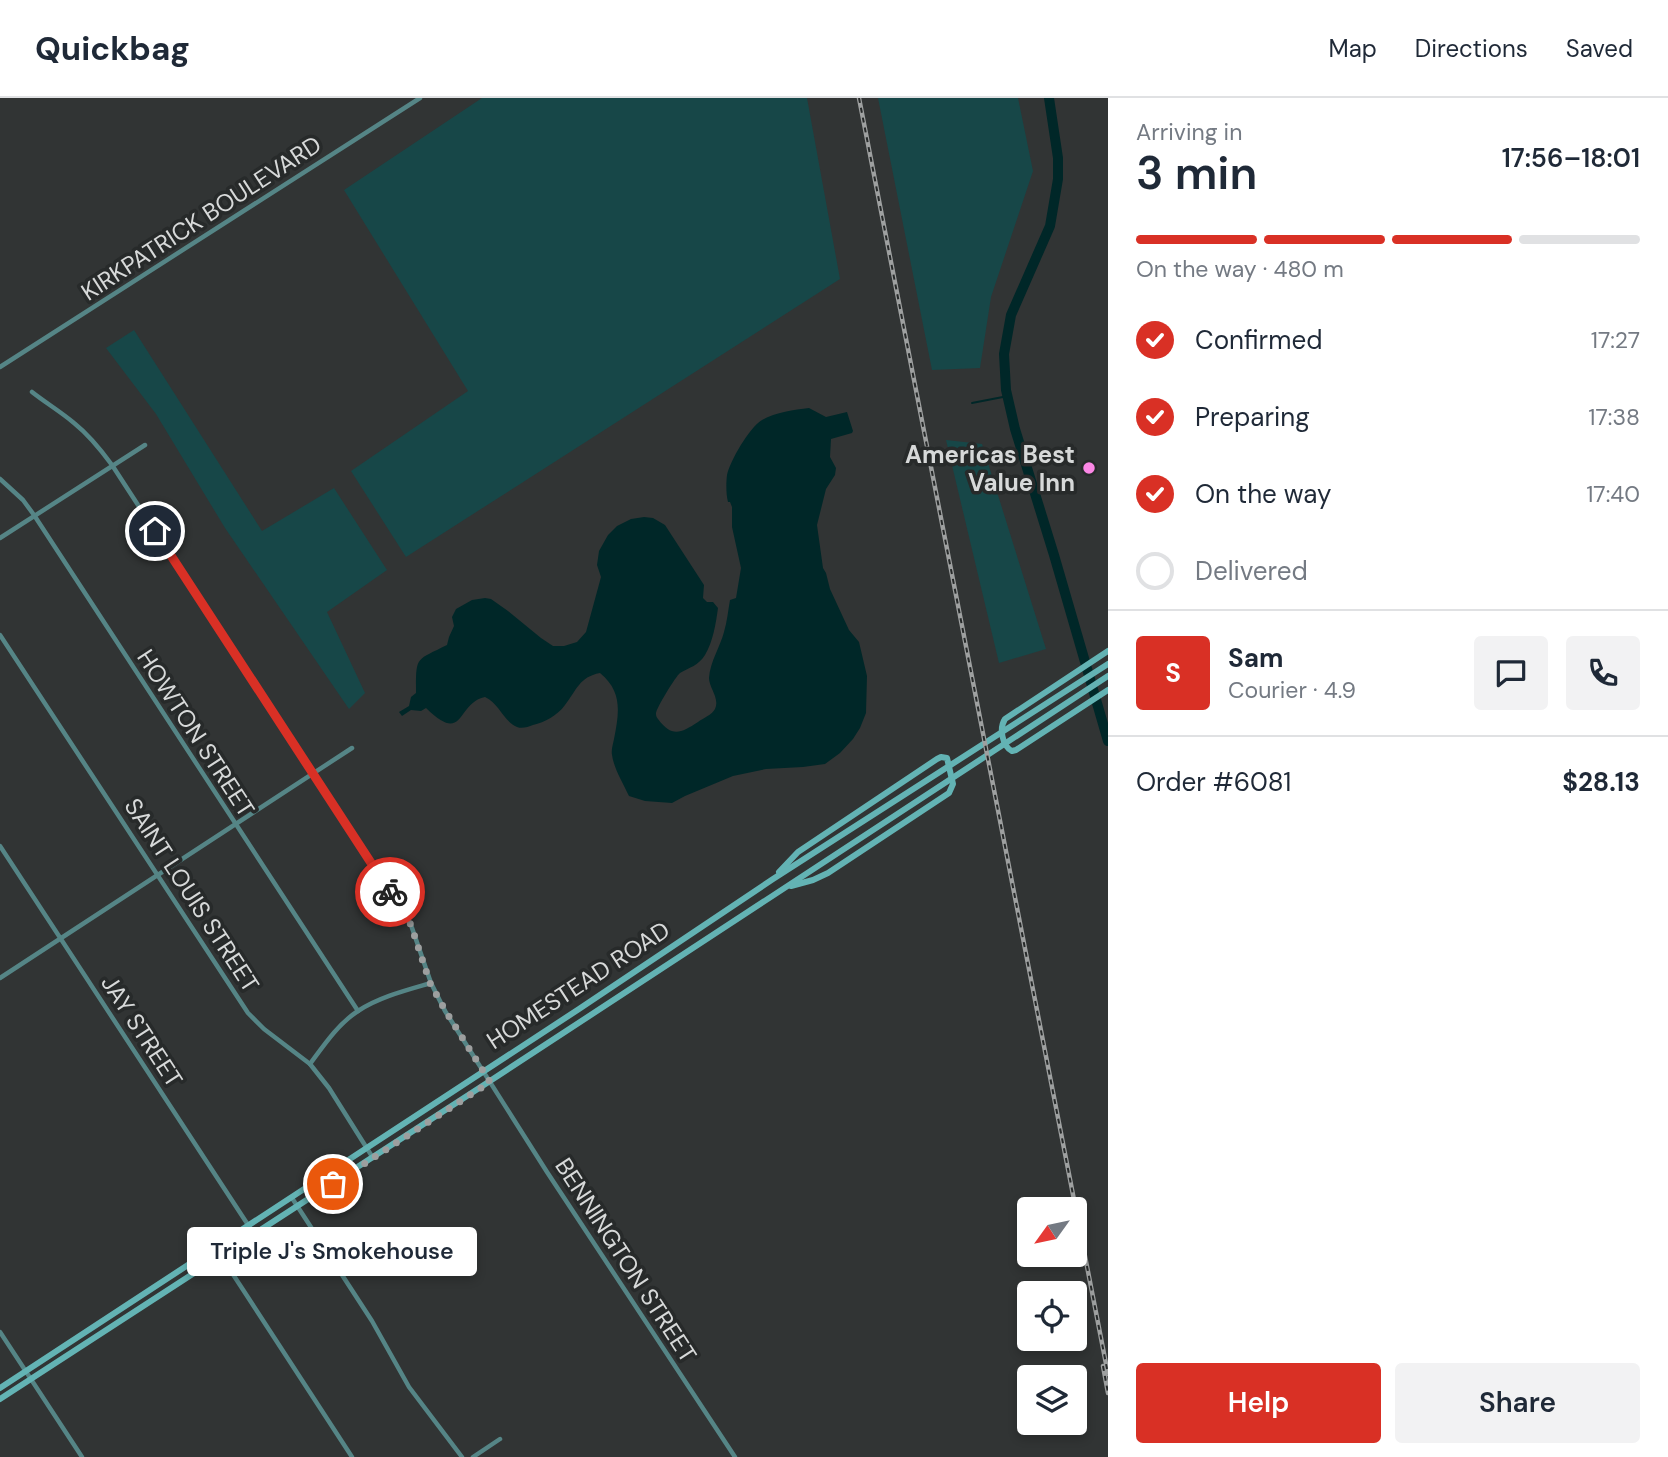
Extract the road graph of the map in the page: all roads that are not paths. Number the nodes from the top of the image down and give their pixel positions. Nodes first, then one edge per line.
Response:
1 (420, 98) edge
2 (0, 367) edge
3 (32, 392) dead end
4 (145, 445) dead end
5 (112, 466) junction
6 (0, 479) edge
7 (34, 516) junction
8 (0, 538) edge
9 (0, 635) edge
10 (1107, 652) edge
11 (1108, 664) edge
12 (1108, 676) edge
13 (1108, 690) edge
14 (352, 748) dead end
15 (313, 773) junction
16 (234, 824) junction
17 (0, 846) edge
18 (157, 874) junction
19 (773, 878) junction
20 (786, 887) junction
21 (60, 939) junction
22 (0, 978) edge
23 (430, 983) junction
24 (358, 1011) junction
25 (310, 1064) junction
26 (483, 1071) junction
27 (490, 1082) junction
28 (366, 1147) junction
29 (373, 1158) junction
30 (292, 1197) junction
31 (297, 1207) junction
32 (248, 1226) junction
33 (254, 1234) junction
34 (221, 1256) junction
35 (0, 1332) edge
36 (26, 1371) junction
37 (30, 1379) junction
38 (0, 1388) edge
39 (0, 1399) edge
40 (500, 1439) dead end
41 (82, 1457) edge
42 (352, 1457) edge
43 (462, 1457) edge
44 (473, 1457) edge
45 (735, 1457) edge

1 - 2 street, KIRKPATRICK BOULEVARD
3 - 5 street, BENNINGTON STREET
4 - 5 street
5 - 7 street
5 - 15 street, BENNINGTON STREET
6 - 7 street, HOWTON STREET
7 - 8 street
7 - 16 street, HOWTON STREET
9 - 18 street, SAINT LOUIS STREET
10 - 13 main road
11 - 19 main road, HOMESTEAD ROAD
12 - 20 main road, HOMESTEAD ROAD
14 - 15 street
15 - 16 street
15 - 23 street, BENNINGTON STREET
16 - 18 street
16 - 24 street, HOWTON STREET
17 - 21 street, JAY STREET
18 - 21 street
18 - 25 street, SAINT LOUIS STREET
19 - 20 main road
19 - 26 main road, HOMESTEAD ROAD
20 - 27 main road, HOMESTEAD ROAD
21 - 22 street
21 - 32 street, JAY STREET
23 - 24 street
23 - 26 street, BENNINGTON STREET
24 - 25 street
25 - 28 street, SAINT LOUIS STREET
26 - 27 street, BENNINGTON STREET
26 - 28 main road, HOMESTEAD ROAD
27 - 29 main road, HOMESTEAD ROAD
27 - 45 street, BENNINGTON STREET
28 - 29 street, SAINT LOUIS STREET
28 - 30 main road, HOMESTEAD ROAD
29 - 31 main road, HOMESTEAD ROAD
30 - 31 street
30 - 32 main road, HOMESTEAD ROAD
31 - 33 main road, HOMESTEAD ROAD
31 - 43 street
32 - 33 street, JAY STREET
32 - 36 main road, HOMESTEAD ROAD
33 - 34 main road, HOMESTEAD ROAD
34 - 37 main road, HOMESTEAD ROAD
34 - 42 street
35 - 36 street
36 - 37 street
36 - 38 main road, HOMESTEAD ROAD
37 - 39 main road, HOMESTEAD ROAD
37 - 41 street
40 - 44 street

